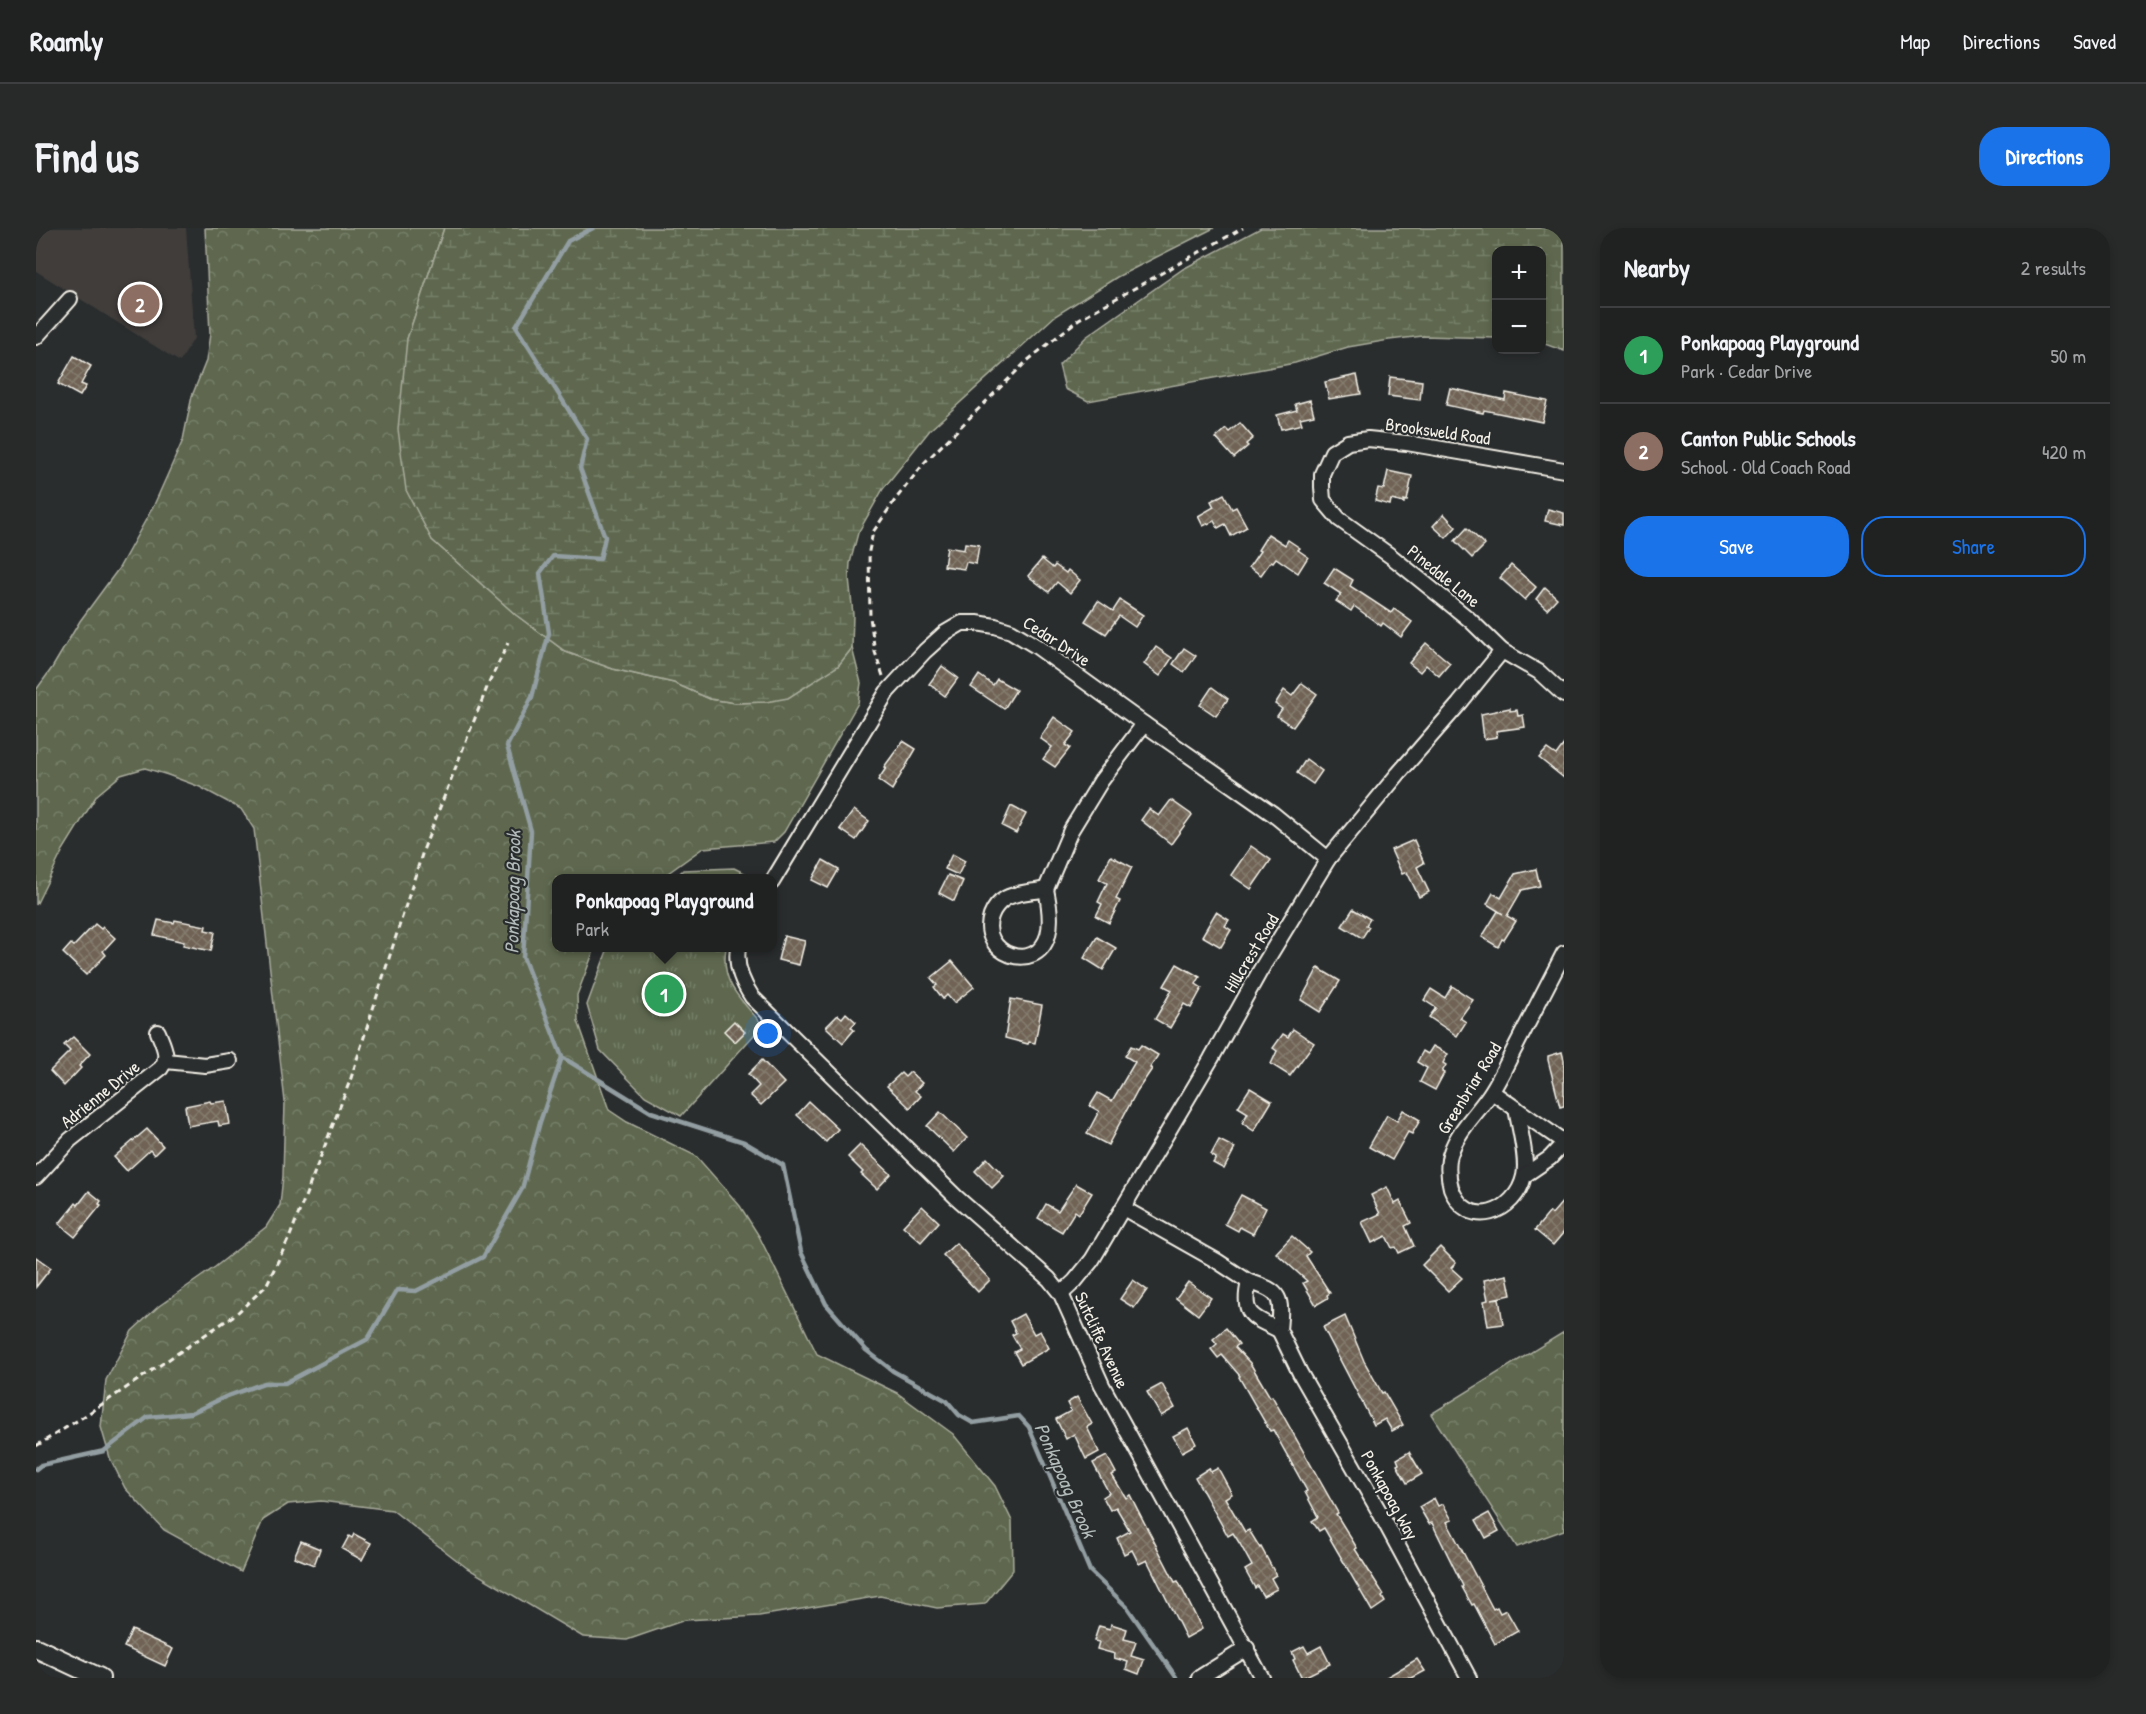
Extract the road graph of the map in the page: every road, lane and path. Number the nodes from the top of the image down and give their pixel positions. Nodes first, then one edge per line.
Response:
1 (1243, 228) edge
2 (70, 299) dead end
3 (36, 337) edge
4 (1564, 470) edge
5 (1322, 474) joint
6 (508, 643) dead end
7 (1502, 651) junction
8 (887, 692) junction
9 (1564, 696) edge
10 (1144, 724) junction
11 (1328, 859) junction
12 (777, 874) edge
13 (1046, 889) junction
14 (738, 952) edge
15 (1564, 953) edge
16 (158, 1032) dead end
17 (166, 1061) junction
18 (230, 1061) dead end
19 (1492, 1092) junction
20 (1516, 1108) junction
21 (1564, 1142) edge
22 (1525, 1175) junction
23 (36, 1177) edge
24 (1123, 1208) junction
25 (1249, 1282) junction
26 (1061, 1294) junction
27 (1279, 1330) junction
28 (36, 1446) edge
29 (36, 1648) edge
30 (1247, 1648) junction
31 (100, 1678) edge
32 (1199, 1678) edge
33 (1262, 1678) edge
34 (1469, 1678) edge

1 - 8 path
2 - 3 street
4 - 5 street, Brooksweld Road
5 - 7 street, Pinedale Lane
6 - 28 path
7 - 9 street, Pinedale Lane
7 - 11 street, Hillcrest Road
8 - 10 street, Cedar Drive
8 - 12 street, Cedar Drive
10 - 11 street, Cedar Drive
10 - 13 street
11 - 24 street, Hillcrest Road
13 - 13 street
14 - 26 street, Sutcliffe Avenue
15 - 19 street, Greenbriar Road
16 - 17 street, Adrienne Drive
17 - 18 street
17 - 23 street, Adrienne Drive
19 - 20 street
19 - 22 street, Greenbriar Road
20 - 21 street
20 - 22 street
21 - 22 street
24 - 25 street
24 - 26 street, Hillcrest Road
25 - 27 street
25 - 27 street
26 - 30 street, Sutcliffe Avenue
27 - 34 street, Ponkapoag Way
29 - 31 main road
30 - 32 street
30 - 33 street, Sutcliffe Avenue

